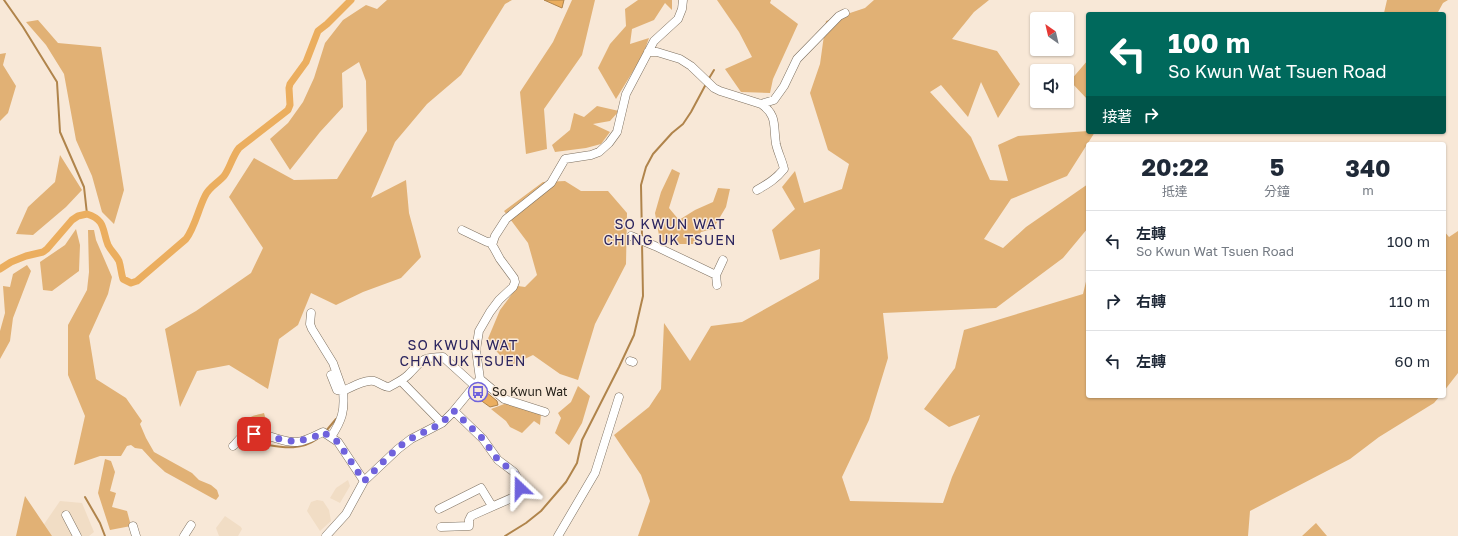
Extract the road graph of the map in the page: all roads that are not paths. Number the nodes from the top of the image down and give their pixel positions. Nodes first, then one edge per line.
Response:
1 (683, 0) edge
2 (845, 12) dead end
3 (648, 52) junction
4 (761, 104) junction
5 (757, 190) dead end
6 (462, 230) dead end
7 (633, 237) dead end
8 (493, 241) junction
9 (723, 260) dead end
10 (716, 275) junction
11 (717, 285) dead end
12 (311, 313) dead end
13 (331, 375) dead end
14 (401, 381) junction
15 (478, 382) junction
16 (341, 390) junction
17 (619, 398) dead end
18 (454, 411) junction
19 (545, 412) dead end
20 (442, 423) junction
21 (327, 434) junction
22 (233, 446) dead end
23 (364, 481) junction
24 (492, 506) junction
25 (439, 509) dead end
26 (66, 515) dead end
27 (191, 525) dead end
28 (133, 526) dead end
29 (441, 528) dead end
30 (331, 535) edge
31 (77, 536) edge
32 (136, 536) edge
33 (184, 536) edge
34 (558, 536) edge

1 - 3 street
2 - 4 street
3 - 4 street
3 - 8 street
4 - 5 street
6 - 8 street
7 - 10 street
8 - 15 street
9 - 10 street
10 - 11 street
12 - 16 street
13 - 16 street
14 - 15 street
14 - 16 street
14 - 20 street
15 - 18 street
15 - 19 street
16 - 21 street
17 - 34 street
18 - 20 street
18 - 24 street
20 - 23 street
21 - 22 street
21 - 23 street
23 - 30 street
24 - 25 street
24 - 29 street
26 - 31 street
27 - 33 street
28 - 32 street

